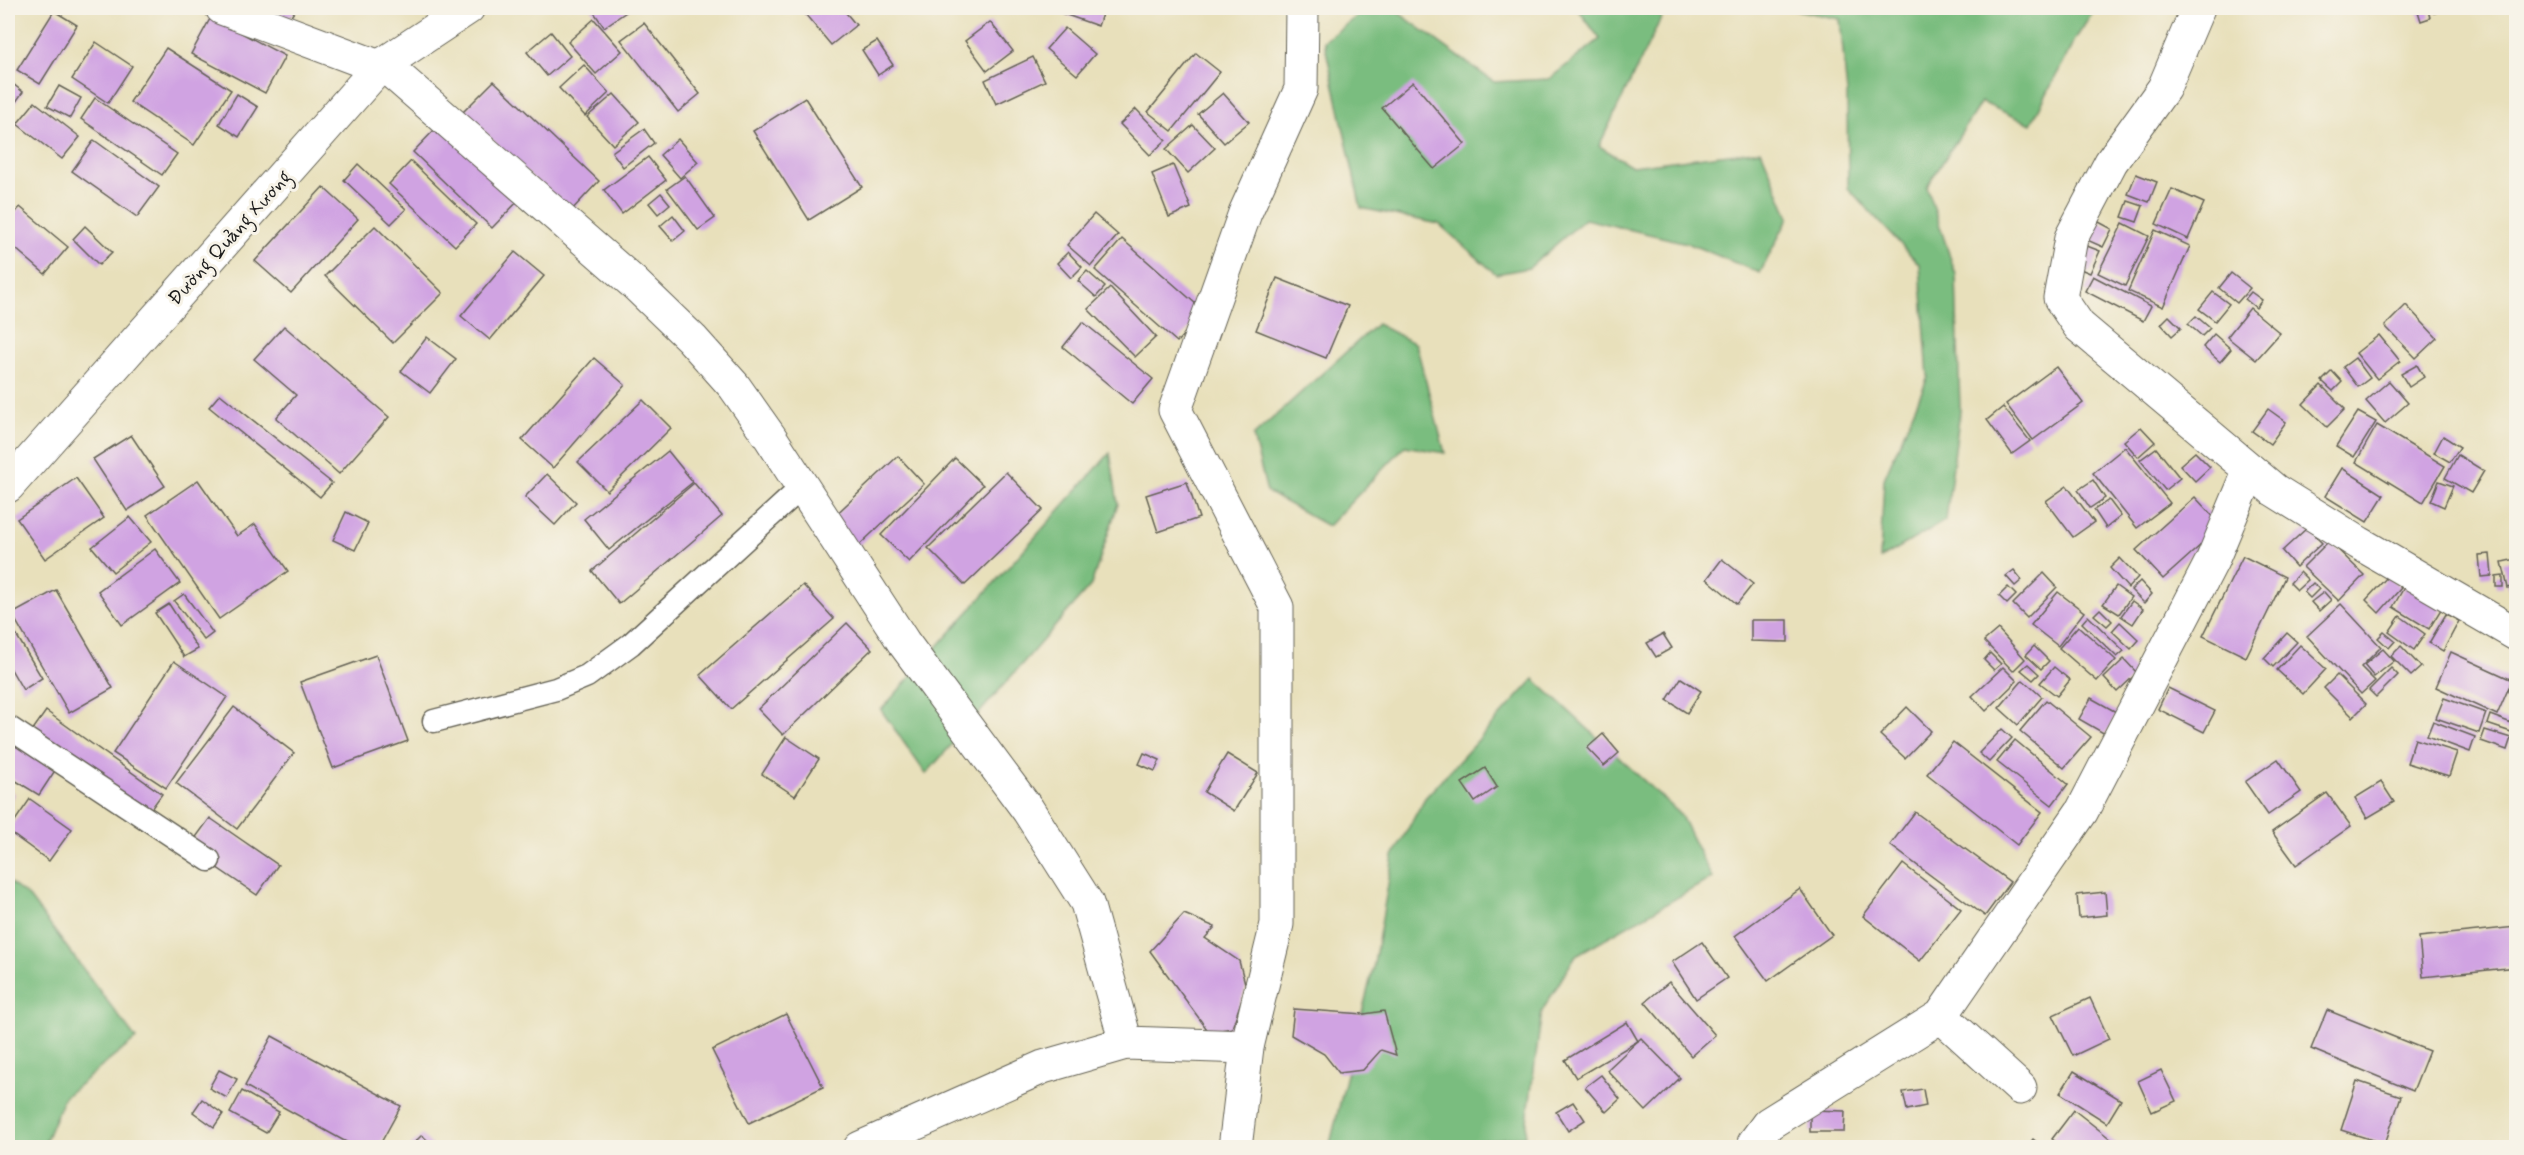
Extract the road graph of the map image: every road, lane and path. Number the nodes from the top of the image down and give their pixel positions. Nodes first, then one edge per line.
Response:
1 (222, 8) edge
2 (468, 8) edge
3 (1302, 8) edge
4 (2198, 8) edge
5 (381, 66) junction
6 (2250, 470) junction
7 (8, 486) edge
8 (802, 487) junction
9 (2517, 634) edge
10 (434, 722) dead end
11 (8, 727) edge
12 (209, 860) dead end
13 (1941, 1016) junction
14 (1126, 1043) junction
15 (1248, 1047) junction
16 (2020, 1088) dead end
17 (860, 1148) edge
18 (1235, 1148) edge
19 (1756, 1148) edge

1 - 5 street
2 - 5 street, Đường Quảng Xương
3 - 15 street
4 - 6 street
5 - 7 street, Đường Quảng Xương
5 - 8 street
6 - 9 street
6 - 13 street
8 - 10 lane
8 - 14 street
11 - 12 lane
13 - 16 street
13 - 19 street
14 - 15 street
14 - 17 street
15 - 18 street

